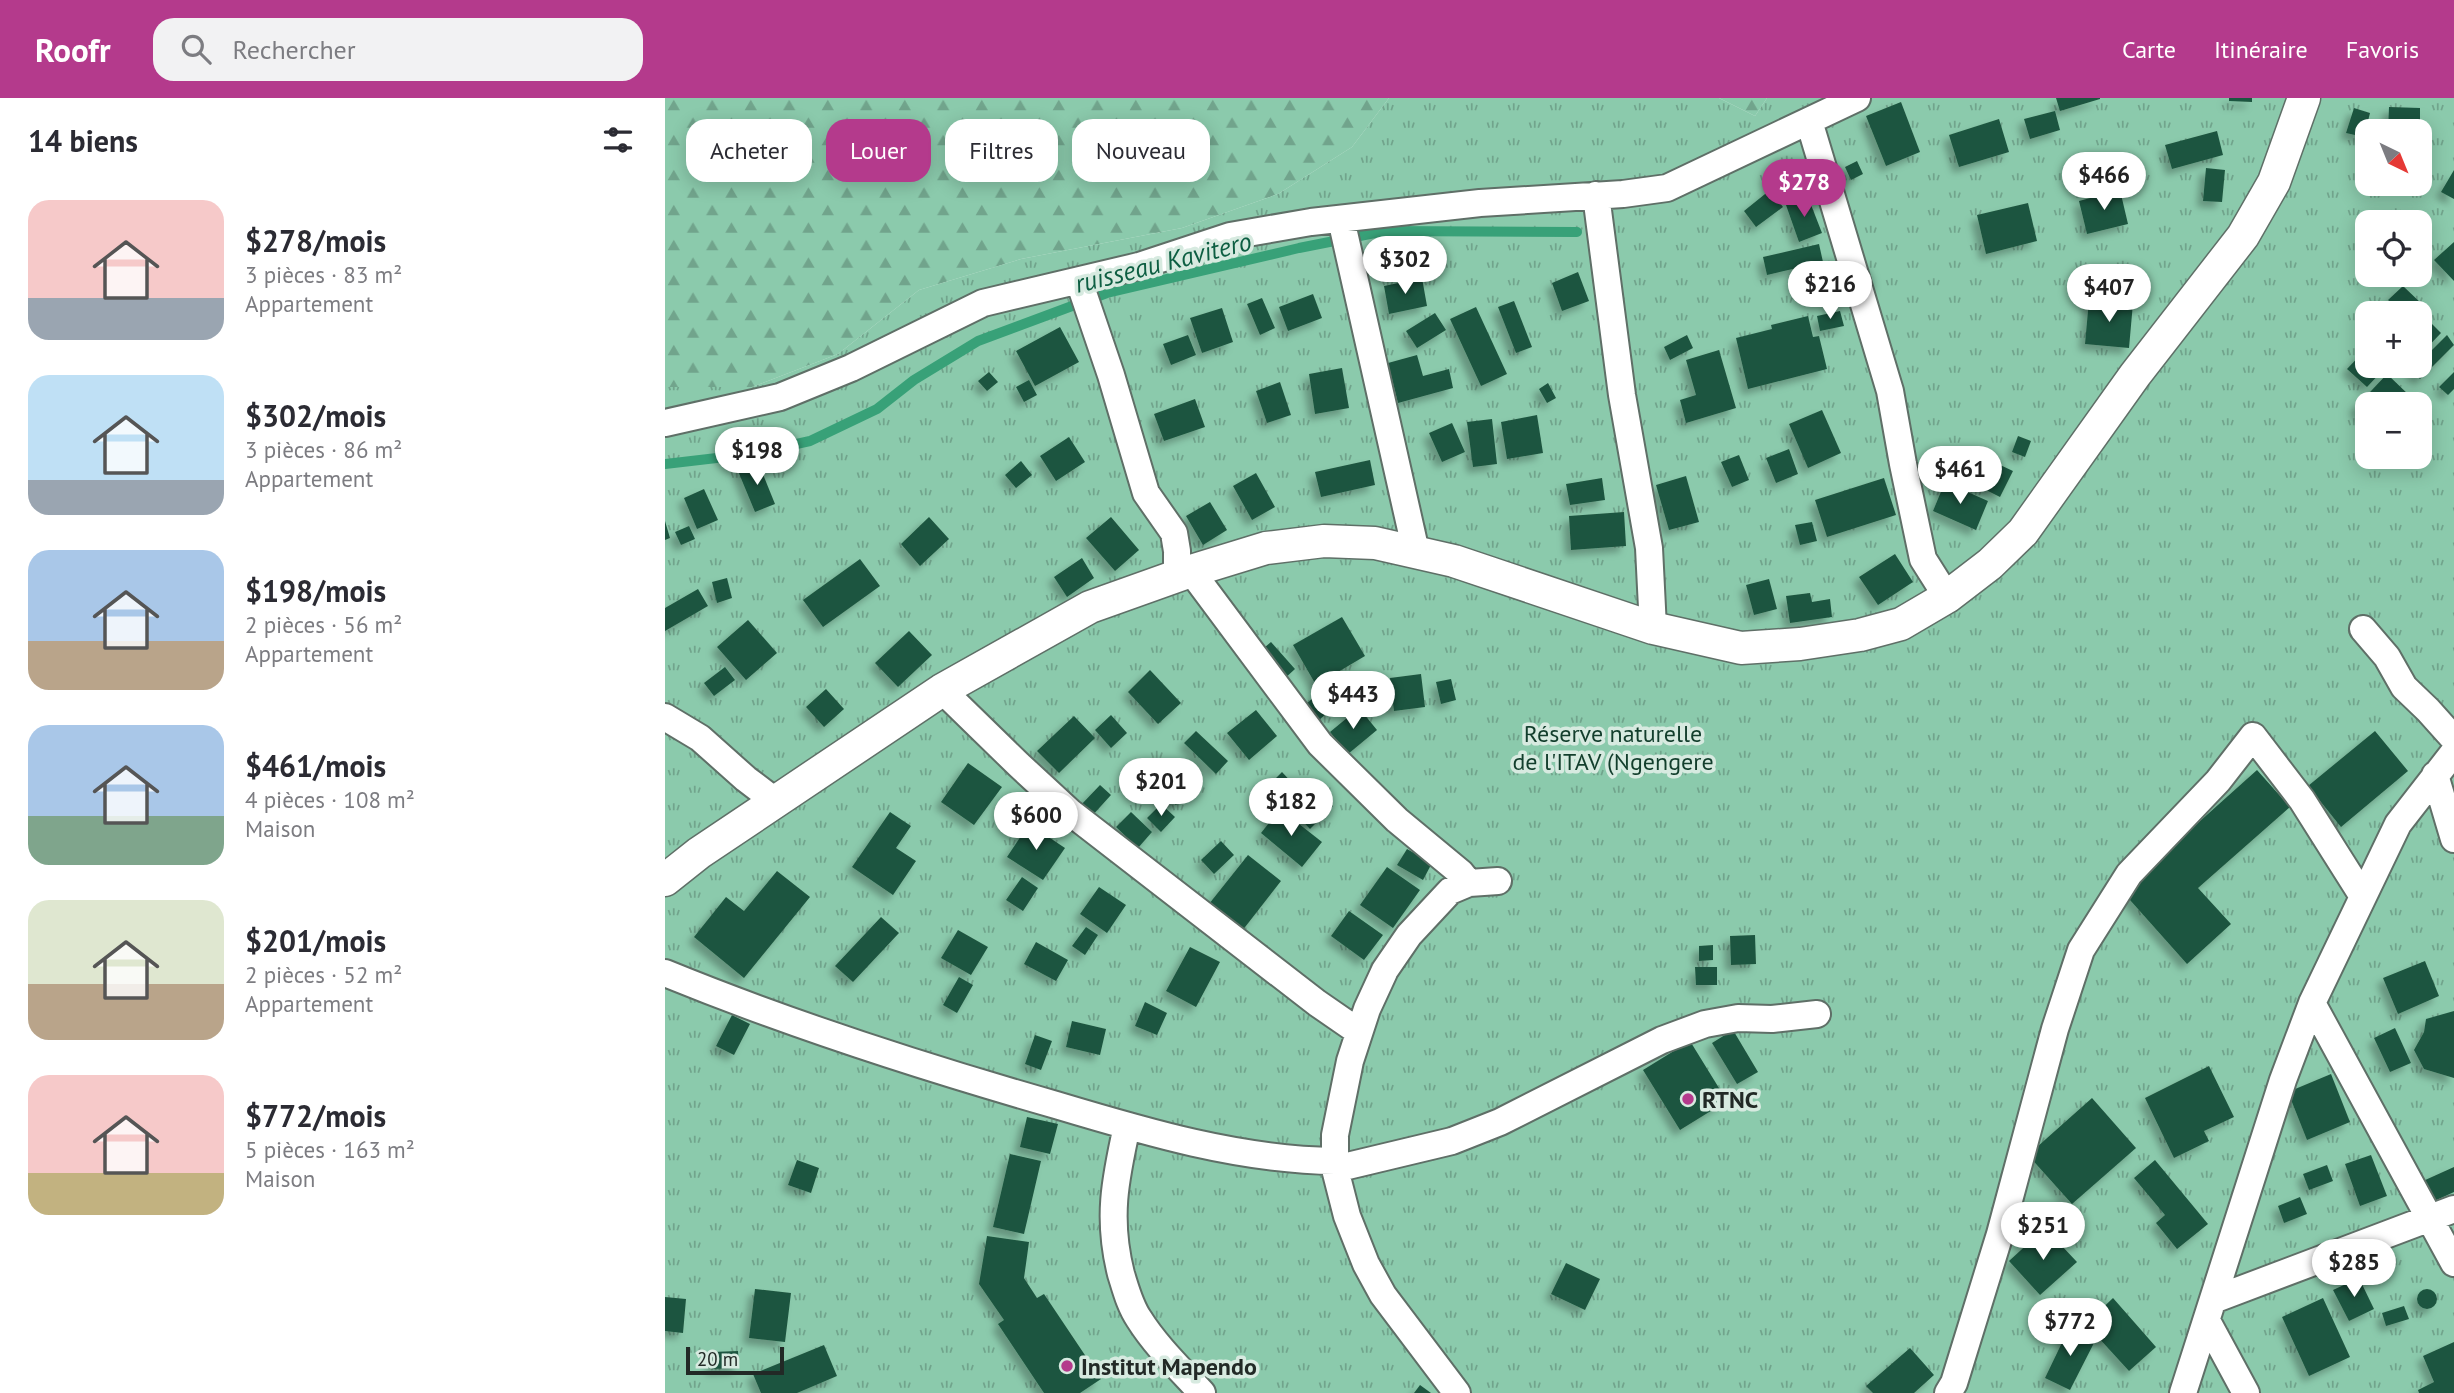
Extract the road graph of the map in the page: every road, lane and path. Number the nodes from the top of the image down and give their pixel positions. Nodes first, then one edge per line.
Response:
1 (1857, 98) edge
2 (2304, 98) edge
3 (1808, 121) junction
4 (1596, 195) junction
5 (1341, 219) junction
6 (1079, 281) junction
7 (665, 423) edge
8 (1416, 552) junction
9 (1184, 573) junction
10 (1947, 597) junction
11 (1653, 628) junction
12 (2363, 629) dead end
13 (942, 690) junction
14 (665, 717) edge
15 (2454, 739) edge
16 (2454, 752) edge
17 (2435, 775) junction
18 (775, 801) junction
19 (2454, 839) edge
20 (665, 880) edge
21 (1497, 881) dead end
22 (1469, 883) junction
23 (2362, 895) junction
24 (665, 973) edge
25 (2312, 1003) junction
26 (1817, 1014) dead end
27 (1359, 1032) junction
28 (1127, 1126) junction
29 (1335, 1165) junction
30 (2442, 1214) edge
31 (2454, 1263) edge
32 (2210, 1311) junction
33 (1202, 1393) edge
34 (1457, 1393) edge
35 (1948, 1393) edge
36 (2183, 1393) edge
37 (2246, 1393) edge

1 - 3 street
2 - 10 street
3 - 4 street
3 - 10 street
4 - 5 street
4 - 11 street
5 - 6 street
5 - 8 street
6 - 7 street
6 - 9 street
8 - 9 street
8 - 11 street
9 - 13 street
9 - 22 street
10 - 11 street
12 - 15 street
13 - 18 street
13 - 27 street
14 - 18 street
16 - 17 street
17 - 19 street
17 - 23 street
18 - 20 street
21 - 22 street
22 - 27 street
23 - 25 street
23 - 35 street
24 - 28 street
25 - 30 street
25 - 32 street
26 - 29 street
27 - 29 street
28 - 29 street
28 - 33 street
29 - 34 street
30 - 31 street
30 - 32 street
32 - 36 street
32 - 37 street

